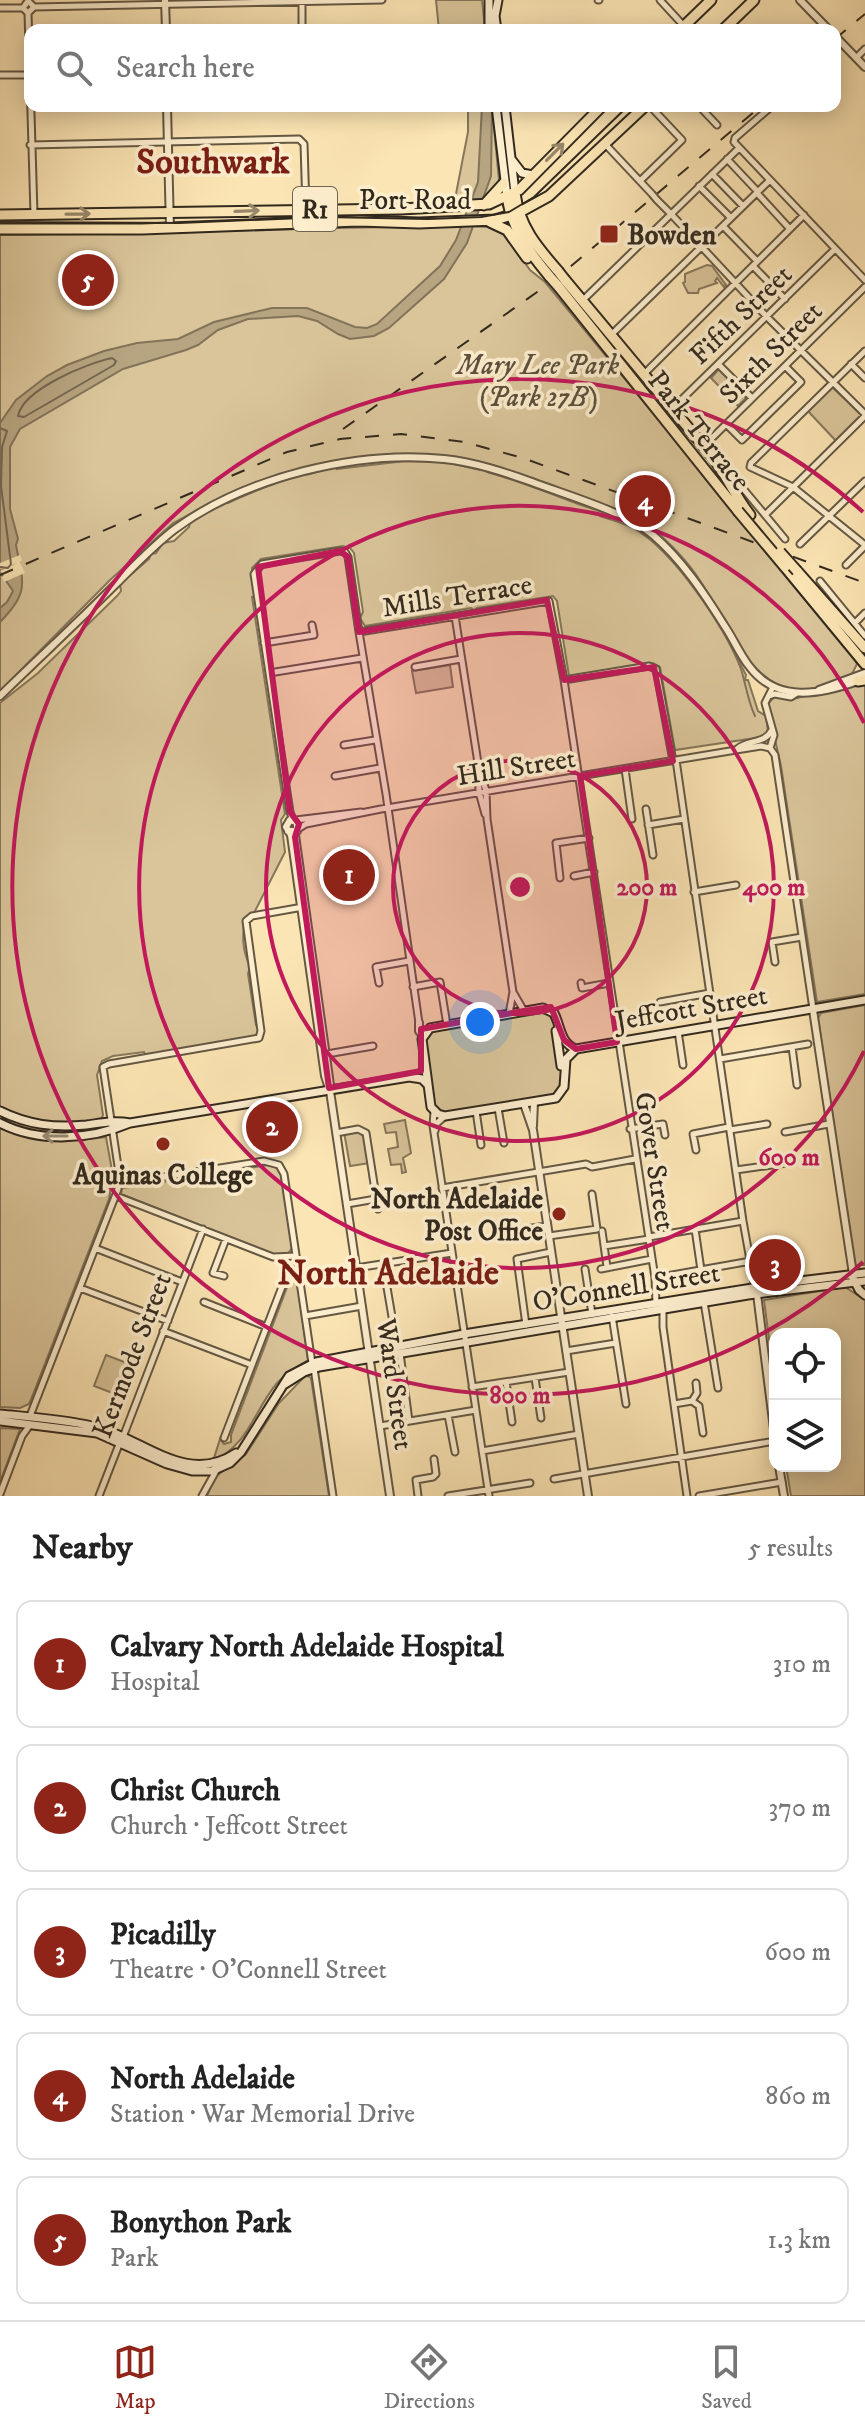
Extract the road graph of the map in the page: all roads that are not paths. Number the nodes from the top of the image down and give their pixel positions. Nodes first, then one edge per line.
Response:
1 (382, 0) edge
2 (489, 0) edge
3 (498, 0) edge
4 (660, 0) edge
5 (711, 0) edge
6 (754, 0) edge
7 (800, 0) edge
8 (28, 1) edge
9 (302, 1) edge
10 (165, 2) edge
11 (34, 7) junction
12 (0, 8) edge
13 (23, 8) junction
14 (28, 13) junction
15 (28, 24) edge
16 (166, 24) edge
17 (302, 24) edge
18 (489, 24) edge
19 (496, 24) edge
20 (680, 24) edge
21 (689, 24) edge
22 (728, 24) edge
23 (823, 24) edge
24 (841, 42) edge
25 (865, 49) edge
26 (856, 58) junction
27 (865, 67) edge
28 (24, 75) edge
29 (0, 76) edge
30 (30, 112) edge
31 (167, 112) edge
32 (497, 112) edge
33 (506, 112) edge
34 (596, 112) edge
35 (640, 112) edge
36 (653, 112) edge
37 (705, 112) edge
38 (765, 112) edge
39 (717, 125) dead end
40 (167, 142) junction
41 (604, 143) junction
42 (30, 145) junction
43 (739, 148) junction
44 (511, 158) junction
45 (727, 159) junction
46 (712, 174) junction
47 (533, 175) junction
48 (770, 180) junction
49 (640, 181) junction
50 (504, 183) junction
51 (699, 186) junction
52 (757, 193) junction
53 (511, 195) junction
54 (549, 196) junction
55 (484, 205) junction
56 (743, 206) junction
57 (306, 209) junction
58 (169, 213) junction
59 (34, 214) junction
60 (514, 214) junction
61 (671, 214) junction
62 (0, 215) edge
63 (804, 215) junction
64 (731, 218) junction
65 (483, 222) junction
66 (524, 226) junction
67 (723, 226) junction
68 (0, 229) edge
69 (170, 229) junction
70 (790, 229) junction
71 (702, 247) junction
72 (835, 249) junction
73 (755, 264) junction
74 (552, 276) junction
75 (864, 278) edge
76 (737, 284) junction
77 (559, 285) junction
78 (865, 287) edge
79 (785, 299) junction
80 (583, 300) junction
81 (768, 316) junction
82 (612, 334) junction
83 (799, 348) junction
84 (865, 351) edge
85 (718, 364) junction
86 (851, 364) junction
87 (786, 366) junction
88 (644, 374) junction
89 (865, 378) edge
90 (632, 382) junction
91 (833, 383) junction
92 (665, 398) junction
93 (752, 398) junction
94 (673, 408) junction
95 (865, 415) edge
96 (726, 424) junction
97 (707, 443) junction
98 (686, 447) junction
99 (865, 481) edge
100 (741, 486) dead end
101 (793, 487) junction
102 (735, 507) junction
103 (765, 515) junction
104 (829, 516) junction
105 (785, 539) dead end
106 (800, 544) dead end
107 (865, 545) edge
108 (846, 565) dead end
109 (820, 581) dead end
110 (865, 613) edge
111 (455, 616) junction
112 (855, 623) junction
113 (312, 625) dead end
114 (359, 632) junction
115 (865, 636) edge
116 (264, 643) junction
117 (862, 652) edge
118 (363, 657) junction
119 (461, 659) junction
120 (865, 664) edge
121 (415, 667) dead end
122 (269, 673) junction
123 (863, 678) edge
124 (564, 680) junction
125 (845, 681) junction
126 (773, 687) junction
127 (816, 692) junction
128 (797, 693) junction
129 (0, 696) edge
130 (768, 696) junction
131 (772, 730) junction
132 (375, 740) junction
133 (344, 745) dead end
134 (770, 748) junction
135 (736, 750) junction
136 (674, 760) junction
137 (380, 768) junction
138 (625, 769) junction
139 (335, 776) dead end
140 (580, 776) junction
141 (483, 792) junction
142 (387, 808) junction
143 (646, 809) dead end
144 (366, 812) junction
145 (292, 818) junction
146 (632, 819) dead end
147 (684, 819) junction
148 (648, 825) junction
149 (297, 830) junction
150 (288, 831) junction
151 (589, 838) junction
152 (653, 855) dead end
153 (594, 872) junction
154 (574, 876) dead end
155 (560, 878) dead end
156 (736, 885) dead end
157 (694, 892) junction
158 (302, 908) junction
159 (802, 937) junction
160 (409, 961) junction
161 (775, 962) dead end
162 (379, 983) dead end
163 (609, 983) junction
164 (413, 987) junction
165 (582, 988) dead end
166 (513, 992) junction
167 (710, 993) junction
168 (865, 1000) edge
169 (660, 1002) dead end
170 (813, 1010) junction
171 (524, 1011) junction
172 (554, 1013) junction
173 (509, 1014) junction
174 (419, 1023) joint
175 (447, 1025) junction
176 (715, 1025) junction
177 (678, 1031) junction
178 (425, 1033) junction
179 (617, 1042) junction
180 (808, 1044) dead end
181 (373, 1046) dead end
182 (792, 1047) junction
183 (576, 1049) junction
184 (327, 1054) junction
185 (720, 1059) junction
186 (425, 1062) junction
187 (683, 1065) dead end
188 (409, 1077) junction
189 (563, 1078) junction
190 (797, 1085) dead end
191 (428, 1086) junction
192 (330, 1090) junction
193 (534, 1102) junction
194 (524, 1104) junction
195 (498, 1108) junction
196 (0, 1111) edge
197 (434, 1111) junction
198 (476, 1111) junction
199 (445, 1116) junction
200 (0, 1123) edge
201 (767, 1124) dead end
202 (829, 1124) junction
203 (111, 1125) junction
204 (730, 1128) junction
205 (630, 1129) junction
206 (533, 1130) junction
207 (785, 1132) dead end
208 (336, 1133) junction
209 (434, 1134) junction
210 (665, 1135) dead end
211 (504, 1143) dead end
212 (481, 1145) dead end
213 (696, 1150) dead end
214 (635, 1159) junction
215 (786, 1163) dead end
216 (736, 1170) junction
217 (539, 1172) junction
218 (118, 1184) junction
219 (442, 1188) junction
220 (592, 1194) dead end
221 (116, 1196) junction
222 (376, 1199) junction
223 (347, 1204) junction
224 (378, 1209) dead end
225 (743, 1221) junction
226 (547, 1226) junction
227 (203, 1229) junction
228 (695, 1229) junction
229 (517, 1230) dead end
230 (602, 1231) dead end
231 (549, 1236) junction
232 (649, 1238) junction
233 (226, 1239) junction
234 (604, 1246) junction
235 (95, 1248) junction
236 (551, 1252) junction
237 (452, 1253) junction
238 (296, 1256) junction
239 (652, 1259) junction
240 (751, 1261) junction
241 (383, 1264) junction
242 (356, 1268) junction
243 (585, 1269) dead end
244 (701, 1270) junction
245 (298, 1273) junction
246 (865, 1273) edge
247 (224, 1276) dead end
248 (655, 1278) junction
249 (858, 1279) edge
250 (182, 1282) junction
251 (80, 1288) junction
252 (865, 1289) edge
253 (756, 1291) junction
254 (865, 1295) edge
255 (704, 1300) junction
256 (204, 1302) dead end
257 (362, 1306) junction
258 (659, 1307) junction
259 (592, 1314) junction
260 (612, 1314) junction
261 (305, 1316) junction
262 (168, 1321) junction
263 (562, 1322) junction
264 (526, 1325) junction
265 (267, 1327) junction
266 (163, 1331) junction
267 (465, 1338) junction
268 (616, 1343) junction
269 (398, 1350) junction
270 (566, 1351) junction
271 (369, 1355) junction
272 (252, 1365) junction
273 (313, 1366) junction
274 (569, 1372) junction
275 (535, 1378) junction
276 (506, 1382) junction
277 (696, 1383) dead end
278 (472, 1387) junction
279 (718, 1388) dead end
280 (770, 1400) edge
281 (692, 1401) junction
282 (626, 1404) dead end
283 (674, 1404) junction
284 (476, 1410) junction
285 (0, 1414) edge
286 (448, 1415) junction
287 (541, 1418) dead end
288 (0, 1421) edge
289 (30, 1421) junction
290 (409, 1421) junction
291 (512, 1422) dead end
292 (16, 1423) junction
293 (380, 1426) junction
294 (703, 1433) dead end
295 (579, 1434) junction
296 (22, 1436) junction
297 (224, 1438) dead end
298 (122, 1440) junction
299 (769, 1440) edge
300 (244, 1447) junction
301 (482, 1451) junction
302 (455, 1452) dead end
303 (682, 1457) junction
304 (434, 1459) dead end
305 (201, 1469) junction
306 (215, 1471) junction
307 (780, 1472) edge
308 (585, 1474) junction
309 (554, 1479) dead end
310 (782, 1482) junction
311 (530, 1483) dead end
312 (206, 1487) junction
313 (488, 1493) edge
314 (0, 1494) edge
315 (99, 1496) edge
316 (202, 1496) edge
317 (333, 1496) edge
318 (390, 1496) edge
319 (418, 1496) edge
320 (448, 1496) edge
321 (588, 1496) edge
322 (687, 1496) edge
323 (699, 1496) edge
324 (784, 1496) edge

1 - 9 street
2 - 18 main road
3 - 19 main road
4 - 20 street
5 - 21 highway
6 - 22 highway
7 - 23 street
8 - 11 street
8 - 13 street
9 - 10 street
9 - 17 street
10 - 11 street
10 - 16 street
11 - 14 street
12 - 13 street
13 - 14 street
14 - 15 street
24 - 26 street
25 - 26 street
26 - 27 street
28 - 29 street
30 - 42 street
31 - 40 street
32 - 50 main road
33 - 44 main road
47 -> 34 highway, Port Road
35 - 41 highway, Port Road
36 - 49 street
37 - 39 street
38 - 43 street
40 - 42 street
40 - 57 street
40 - 58 street
41 - 49 street
41 - 54 highway, Port Road
42 - 59 street
43 - 45 street
43 - 48 street
44 - 47 main road
44 - 53 main road
45 - 46 street
45 - 52 street
46 - 51 street
46 - 56 street
47 - 53 highway, Port Road
48 - 52 street
48 - 63 street
49 - 61 street, bridge
50 - 53 main road
50 - 55 highway
51 - 61 street
51 - 64 street
52 - 56 street
52 - 70 street
53 - 55 highway, Port Road / R1
53 - 60 highway
54 - 60 highway, Port Road
54 - 66 highway
55 - 57 highway, Port Road / R1
56 - 64 street
58 -> 57 highway, Port Road / R1
59 -> 58 highway, Port Road / R1
58 - 69 street
59 - 62 highway, Port Road / R1
60 - 65 highway, Port Road
60 - 66 highway, Park Terrace
60 - 74 highway, Park Terrace
61 - 71 street
61 - 80 street
63 - 70 street
63 - 72 street
64 - 67 street
65 - 69 highway, Port Road / R1
65 - 74 highway
66 - 74 highway, Park Terrace
67 - 71 street
67 - 73 street
68 - 69 highway, Port Road / R1
70 - 73 street
71 - 76 street
71 - 82 street
72 - 75 street
72 - 79 street, Fifth Street
73 - 76 street
73 - 79 street
74 - 77 highway, Park Terrace, bridge
76 - 81 street
76 - 88 street
77 - 80 highway, Park Terrace
77 - 90 highway, Park Terrace
78 - 83 street, Sixth Street
79 - 81 street, Fifth Street
80 - 82 highway, Park Terrace
81 - 83 street
81 - 85 street, Fifth Street
82 - 88 highway, Park Terrace
82 - 90 highway
83 - 87 street, Sixth Street
83 - 91 street
84 - 86 street
85 - 93 street
85 - 94 street, Fifth Street
86 - 89 street
86 - 91 street
87 - 93 street, Sixth Street
87 - 96 street
88 - 92 highway, Park Terrace
90 - 98 highway, Park Terrace
91 - 95 street
91 - 101 street
92 - 94 highway, Park Terrace
92 - 98 highway
93 - 96 street, Sixth Street
94 - 97 highway, Park Terrace
95 - 101 street
96 - 97 street, Sixth Street
97 - 102 highway
97 - 117 highway, Park Terrace, bridge
98 - 102 highway, Park Terrace
99 - 104 street
100 - 103 street, Park Terrace
101 - 103 street
101 - 104 street
102 - 117 highway, Park Terrace, bridge
103 - 105 street, Park Terrace
104 - 106 street
104 - 107 street
107 - 108 street
109 - 112 street
110 - 112 street
111 - 114 street, Mills Terrace
111 - 119 street
111 - 124 street, Mills Terrace
112 - 115 street
113 - 116 street
114 - 116 street, Mills Terrace
114 - 118 street
116 - 122 street
117 - 120 highway, Park Terrace
117 - 125 street
118 - 122 street
118 - 132 street
119 - 121 street
119 - 141 street
122 - 145 street
123 - 125 street
123 - 127 street
124 - 136 street
124 - 140 street, Gover Street
125 - 127 street
126 - 128 street
126 - 129 street
126 - 130 street
127 - 128 street
128 - 130 street
130 - 131 street
131 - 134 street
131 - 135 street
132 - 133 street
132 - 137 street
134 - 135 street
134 - 159 street
135 - 136 street
136 - 138 street, Hill Street
136 - 147 street
137 - 139 street
137 - 142 street
138 - 140 street, Hill Street
138 - 146 street
140 - 141 street, Hill Street
140 - 151 street, Gover Street
141 - 142 street, Hill Street
141 - 166 street
142 - 144 street, Hill Street
142 - 160 street
143 - 148 street
144 - 145 street, Hill Street
144 - 149 street, Hill Street
145 - 149 street
145 - 150 street
147 - 148 street
147 - 157 street
148 - 152 street
149 - 150 street
149 - 158 street
150 - 158 street
151 - 153 street, Gover Street
151 - 155 street
153 - 154 street
153 - 163 street, Gover Street
156 - 157 street
157 - 167 street
158 - 184 street, Ward Street
158 - 192 street, Ward Street
158 - 203 street
159 - 161 street
159 - 170 street
160 - 162 street
160 - 164 street
163 - 165 street
163 - 179 street, Gover Street
164 - 174 street
164 - 175 street
166 - 171 street
166 - 173 street
167 - 169 street
167 - 176 street
168 - 170 main road, Jeffcott Street
170 - 176 main road, Jeffcott Street
170 - 202 street
171 - 172 main road
171 - 173 main road
172 - 183 main road
172 - 189 main road
173 - 175 main road
174 - 178 street
175 - 178 main road
176 - 177 main road, Jeffcott Street
176 - 185 street
177 - 179 main road, Jeffcott Street
177 - 187 street
178 - 186 main road
179 - 183 main road, Jeffcott Street
179 - 205 street, Gover Street
180 - 182 street
181 - 184 street
182 - 185 street
182 - 190 street
183 - 189 main road
184 - 192 street, Ward Street
185 - 204 street
186 - 188 main road
186 - 191 main road
188 - 191 main road
188 - 192 main road
189 - 193 main road
191 - 197 main road
192 - 203 main road
192 - 208 street, Ward Street
193 - 194 main road
193 - 206 street
194 - 195 main road
194 - 206 street
195 - 198 main road
195 - 211 street
196 - 203 main road
197 - 199 main road
197 - 209 street
198 - 199 main road
198 - 212 street
199 - 209 street
203 -> 200 main road
201 - 204 street
202 - 207 street
202 - 249 street
203 - 218 street
204 - 213 street
204 - 216 street
205 - 210 street
205 - 214 street, Gover Street
206 - 217 street
208 - 222 street
208 - 223 street, Ward Street
209 - 219 street
214 - 217 street
214 - 232 street, Gover Street
215 - 216 street
216 - 225 street
217 - 219 street
217 - 226 street
218 - 221 street
218 - 238 street
219 - 237 street
220 - 231 street
221 - 227 street
221 - 235 street
222 - 223 street
222 - 224 street
223 - 242 street, Ward Street
225 - 228 street
225 - 240 street
226 - 229 street
226 - 231 street
227 - 233 street
227 - 250 street, Kermode Street
228 - 232 street
228 - 244 street
230 - 234 street
231 - 236 street
232 - 234 street
232 - 239 street, Gover Street
233 - 238 street
233 - 247 street
234 - 239 street
235 - 250 street
235 - 251 street
236 - 263 street
236 - 264 street
237 - 241 street
237 - 267 street
238 - 245 street
239 - 248 street, Gover Street
240 - 244 street
240 - 253 street
241 - 242 street
241 - 269 street
242 - 257 street, Ward Street
243 - 259 street
244 - 248 street
245 - 261 street
245 - 265 street
246 - 249 main road, O'Connell Street
248 - 258 street, Gover Street
249 - 252 main road
249 - 253 main road, O'Connell Street
249 - 254 main road
250 - 262 street, Kermode Street
251 - 262 street
251 - 289 street
253 - 255 main road, O'Connell Street
253 - 280 street
255 - 258 main road, O'Connell Street
255 - 279 street
256 - 265 street
257 - 261 street
257 - 271 street, Ward Street
258 - 260 main road, O'Connell Street
258 - 283 street, Gover Street
259 - 260 main road, O'Connell Street
259 - 263 main road, O'Connell Street
260 - 263 main road, O'Connell Street
260 - 268 street
261 - 273 street
262 - 266 street, Kermode Street
263 - 264 main road, O'Connell Street
263 - 267 main road, O'Connell Street
263 - 270 street
264 - 267 main road, O'Connell Street
265 - 272 street
266 - 272 street
266 - 298 street, Kermode Street
267 - 269 main road, O'Connell Street
267 - 278 street
268 - 270 street
268 - 282 street
269 - 271 main road, O'Connell Street
269 - 290 street
270 - 274 street
271 - 273 main road, O'Connell Street
271 - 293 street, Ward Street
272 - 297 street
273 - 300 main road
273 - 317 street
274 - 275 street
274 - 295 street
275 - 276 street
275 - 287 street
276 - 278 street
276 - 291 street
277 - 281 street
278 - 284 street
281 - 283 street
281 - 294 street
283 - 303 street, Gover Street
284 - 286 street
284 - 301 street
285 - 289 main road
286 - 290 street
286 - 302 street
288 - 292 main road
289 - 292 main road
289 - 296 street
289 - 298 main road
290 - 293 street
292 - 296 street
293 - 318 street, Ward Street
295 - 301 street
295 - 308 street
296 - 314 street
298 - 305 main road
298 - 315 street, Kermode Street
299 - 303 street
300 - 305 main road
300 - 306 main road
301 - 313 street
303 - 308 street
303 - 322 street, Gover Street
304 - 319 street
305 - 306 main road
305 - 312 street
306 - 312 street
307 - 310 street
308 - 309 street
308 - 321 street
310 - 323 street
310 - 324 street
311 - 313 street
312 - 316 street
313 - 320 street

